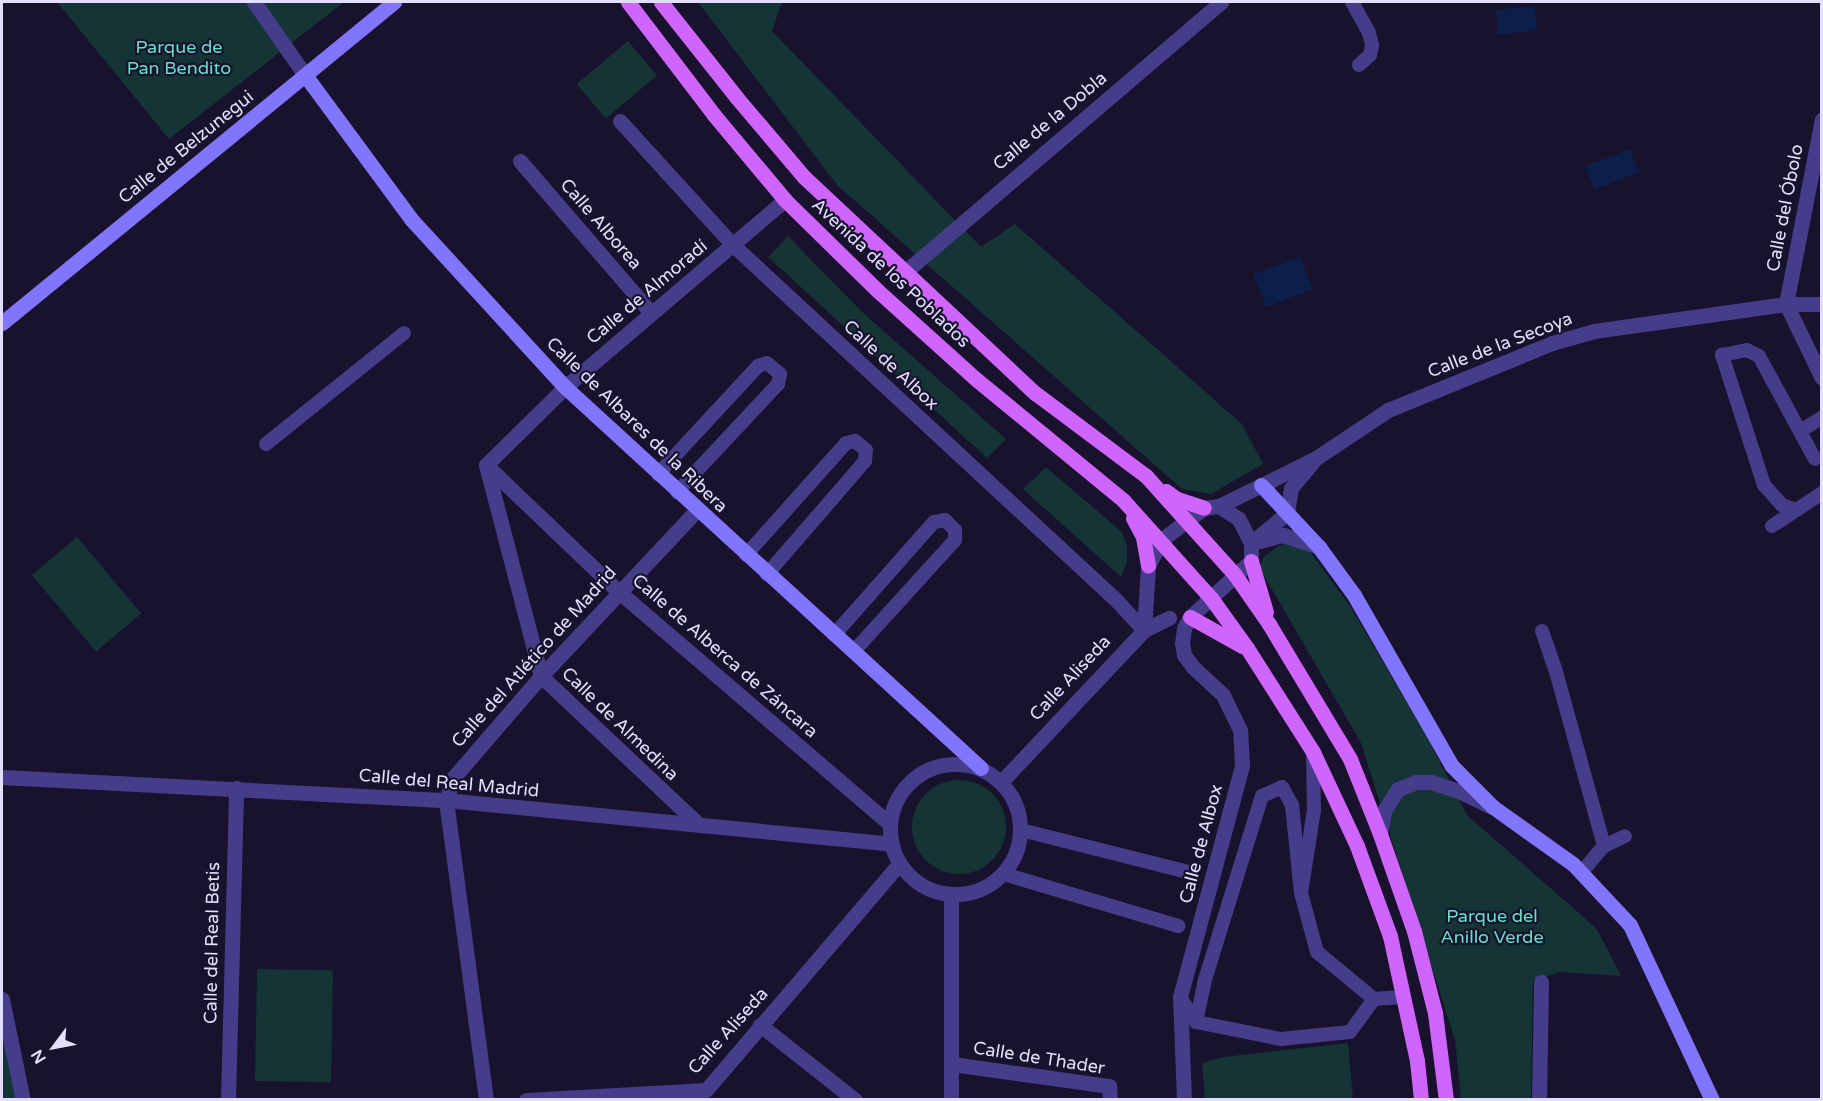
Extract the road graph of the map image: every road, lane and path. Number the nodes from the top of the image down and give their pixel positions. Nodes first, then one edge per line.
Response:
1 (254, 2) edge
2 (394, 2) edge
3 (628, 2) edge
4 (661, 2) edge
5 (1221, 2) edge
6 (1352, 2) edge
7 (1359, 65) dead end
8 (304, 75) junction
9 (1821, 119) edge
10 (620, 121) dead end
11 (520, 161) dead end
12 (785, 200) junction
13 (733, 245) junction
14 (904, 272) junction
15 (1786, 304) junction
16 (1821, 304) edge
17 (651, 313) junction
18 (2, 323) edge
19 (404, 333) dead end
20 (1821, 378) edge
21 (565, 387) junction
22 (1821, 418) edge
23 (1800, 431) junction
24 (266, 444) dead end
25 (1316, 458) junction
26 (1815, 459) dead end
27 (486, 465) junction
28 (658, 474) junction
29 (1146, 476) junction
30 (1261, 485) junction
31 (677, 492) junction
32 (1821, 493) edge
33 (1124, 500) junction
34 (1211, 507) junction
35 (697, 510) junction
36 (1796, 510) junction
37 (1287, 513) junction
38 (1187, 521) junction
39 (1772, 526) dead end
40 (1161, 540) junction
41 (1251, 543) junction
42 (1319, 547) junction
43 (746, 555) junction
44 (1251, 561) junction
45 (1148, 566) junction
46 (767, 574) junction
47 (1234, 575) junction
48 (1145, 590) junction
49 (618, 591) junction
50 (1210, 598) junction
51 (1190, 617) junction
52 (1169, 618) junction
53 (1269, 624) junction
54 (1144, 630) junction
55 (1542, 631) dead end
56 (834, 634) junction
57 (1247, 648) junction
58 (853, 652) junction
59 (541, 676) junction
60 (1313, 752) junction
61 (981, 768) junction
62 (2, 777) edge
63 (1001, 782) junction
64 (236, 788) junction
65 (446, 800) junction
66 (1493, 807) junction
67 (890, 824) junction
68 (699, 825) junction
69 (1021, 830) junction
70 (1380, 834) junction
71 (1625, 836) dead end
72 (892, 844) junction
73 (1604, 846) junction
74 (899, 864) junction
75 (1192, 873) dead end
76 (1581, 873) junction
77 (1004, 874) junction
78 (1301, 893) junction
79 (951, 894) junction
80 (1178, 926) dead end
81 (1542, 982) dead end
82 (1180, 997) junction
83 (1403, 997) junction
84 (2, 999) edge
85 (1374, 999) junction
86 (1196, 1022) junction
87 (760, 1025) junction
88 (952, 1064) junction
89 (706, 1095) edge
90 (23, 1100) edge
91 (228, 1100) edge
92 (486, 1100) edge
93 (526, 1100) edge
94 (855, 1100) edge
95 (951, 1100) edge
96 (1110, 1100) edge
97 (1184, 1100) edge
98 (1420, 1100) edge
99 (1446, 1100) edge
100 (1539, 1100) edge
101 (1712, 1100) edge

1 - 8 street
2 - 8 street, Calle de Belzunegui
3 - 12 main road, Avenida de los Poblados
4 - 14 main road, Avenida de los Poblados
5 - 14 street, Calle de la Dobla
6 - 7 lane
8 - 18 street, Calle de Belzunegui
8 - 21 street, Calle de Albares de la Ribera
9 - 15 street, Calle del Óbolo
10 - 13 street, Calle de Albox
11 - 17 street, Calle Alborea
12 - 13 street, Calle de Almoradí
12 - 33 main road, Avenida de los Poblados
13 - 17 street, Calle de Almoradí
13 - 54 street, Calle de Albox
14 - 29 main road, Avenida de los Poblados
15 - 16 street, Calle de la Secoya
15 - 20 street
15 - 25 street, Calle de la Secoya
17 - 21 street, Calle de Almoradí
19 - 24 lane
21 - 27 street, Calle de Almoradí
21 - 28 street, Calle de Albares de la Ribera
22 - 23 lane
23 - 26 lane
23 - 36 lane
25 - 30 street, Calle de la Secoya
25 - 37 street, Calle de la Secoya
27 - 49 street, Calle de Alberca de Záncara
27 - 59 street, Calle de Almedina
28 - 31 street, Calle de Albares de la Ribera
28 - 31 lane
29 - 34 main road
29 - 38 main road, Avenida de los Poblados
30 - 34 street, Calle de la Secoya
30 - 37 street
31 - 35 street, Calle de Albares de la Ribera
32 - 36 lane
33 - 40 main road, Avenida de los Poblados
33 - 45 main road
34 - 38 street
34 - 41 street
35 - 43 street, Calle de Albares de la Ribera
35 - 49 street, Calle del Atlético de Madrid
36 - 39 lane
37 - 41 street
37 - 42 street
38 - 40 street
38 - 47 main road, Avenida de los Poblados
40 - 45 street
40 - 50 main road, Avenida de los Poblados
41 - 42 street
41 - 44 street
42 - 66 street
43 - 46 street, Calle de Albares de la Ribera
43 - 46 lane
44 - 47 street
44 - 53 main road
45 - 48 street
46 - 56 street, Calle de Albares de la Ribera
47 - 50 street
47 - 53 main road, Avenida de los Poblados
48 - 52 street
48 - 54 street
49 - 59 street, Calle del Atlético de Madrid
49 - 67 street, Calle de Alberca de Záncara
50 - 51 street
50 - 57 main road, Avenida de los Poblados
51 - 52 street
51 - 57 main road
51 - 82 street, Calle de Albox
52 - 54 street, Calle Aliseda
53 - 70 main road, Avenida de los Poblados
54 - 63 street, Calle Aliseda
55 - 73 lane
56 - 58 street, Calle de Albares de la Ribera
56 - 58 lane
57 - 60 main road, Avenida de los Poblados
58 - 61 street, Calle de Albares de la Ribera
59 - 65 street, Calle del Atlético de Madrid
59 - 68 street, Calle de Almedina
60 - 78 lane
60 - 83 main road, Avenida de los Poblados
61 - 63 street
61 - 67 street
62 - 64 street, Calle del Real Madrid
63 - 69 street
64 - 65 street, Calle del Real Madrid
64 - 91 street, Calle del Real Betis
65 - 68 street, Calle del Real Madrid
65 - 92 street
66 - 70 street
66 - 76 street
67 - 72 street
68 - 72 street, Calle del Real Madrid
69 - 75 lane
69 - 77 street
70 - 99 main road, Avenida de los Poblados
71 - 73 lane
72 - 74 street
73 - 76 lane
74 - 79 street
74 - 87 street, Calle Aliseda
76 - 101 street
77 - 79 street
77 - 80 lane
78 - 85 lane
78 - 86 lane
79 - 88 street
81 - 100 street
82 - 86 lane
82 - 97 street, Calle de Albox
83 - 85 lane
83 - 98 main road, Avenida de los Poblados
84 - 90 street
85 - 86 lane
87 - 89 street, Calle Aliseda
87 - 94 street
88 - 95 street
88 - 96 street, Calle de Thader
89 - 93 street, Calle Aliseda

